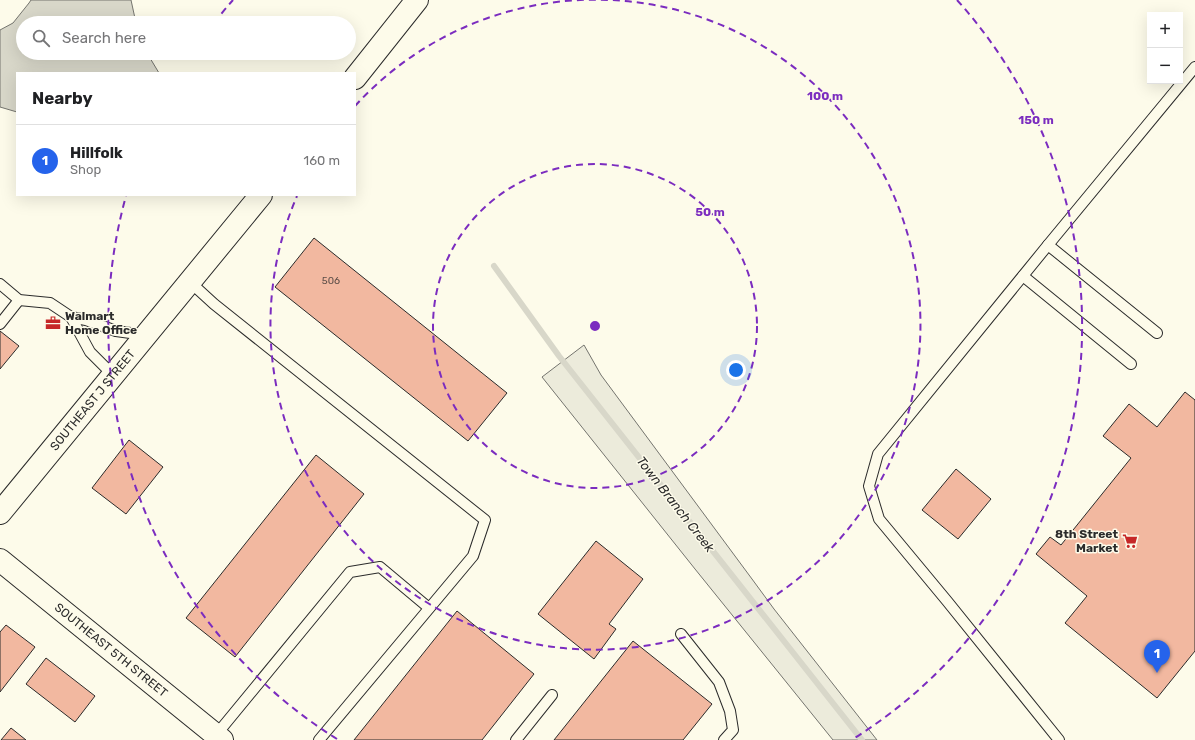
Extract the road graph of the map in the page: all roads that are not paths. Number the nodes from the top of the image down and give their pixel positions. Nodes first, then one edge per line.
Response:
1 (417, 0) edge
2 (1195, 68) edge
3 (356, 77) edge
4 (260, 196) edge
5 (1048, 245) junction
6 (1022, 276) junction
7 (190, 282) junction
8 (0, 284) edge
9 (19, 300) junction
10 (71, 317) junction
11 (0, 324) edge
12 (1157, 333) dead end
13 (145, 335) junction
14 (1132, 364) dead end
15 (113, 375) junction
16 (0, 513) edge
17 (0, 560) edge
18 (429, 608) junction
19 (681, 634) dead end
20 (552, 695) dead end
21 (219, 738) edge
22 (319, 740) edge
23 (516, 740) edge
24 (724, 740) edge
25 (1059, 740) edge

1 - 3 main road
2 - 5 lane
4 - 7 main road, SOUTHEAST J STREET
5 - 6 lane
5 - 12 lane
6 - 14 lane
6 - 25 lane
7 - 13 main road, SOUTHEAST J STREET
7 - 18 lane
8 - 9 lane
9 - 10 lane
9 - 11 lane
10 - 13 lane
10 - 15 lane
13 - 15 main road, SOUTHEAST J STREET
15 - 16 main road, SOUTHEAST J STREET
17 - 21 main road, SOUTHEAST 5TH STREET
18 - 21 lane
18 - 22 lane
19 - 24 lane
20 - 23 lane

